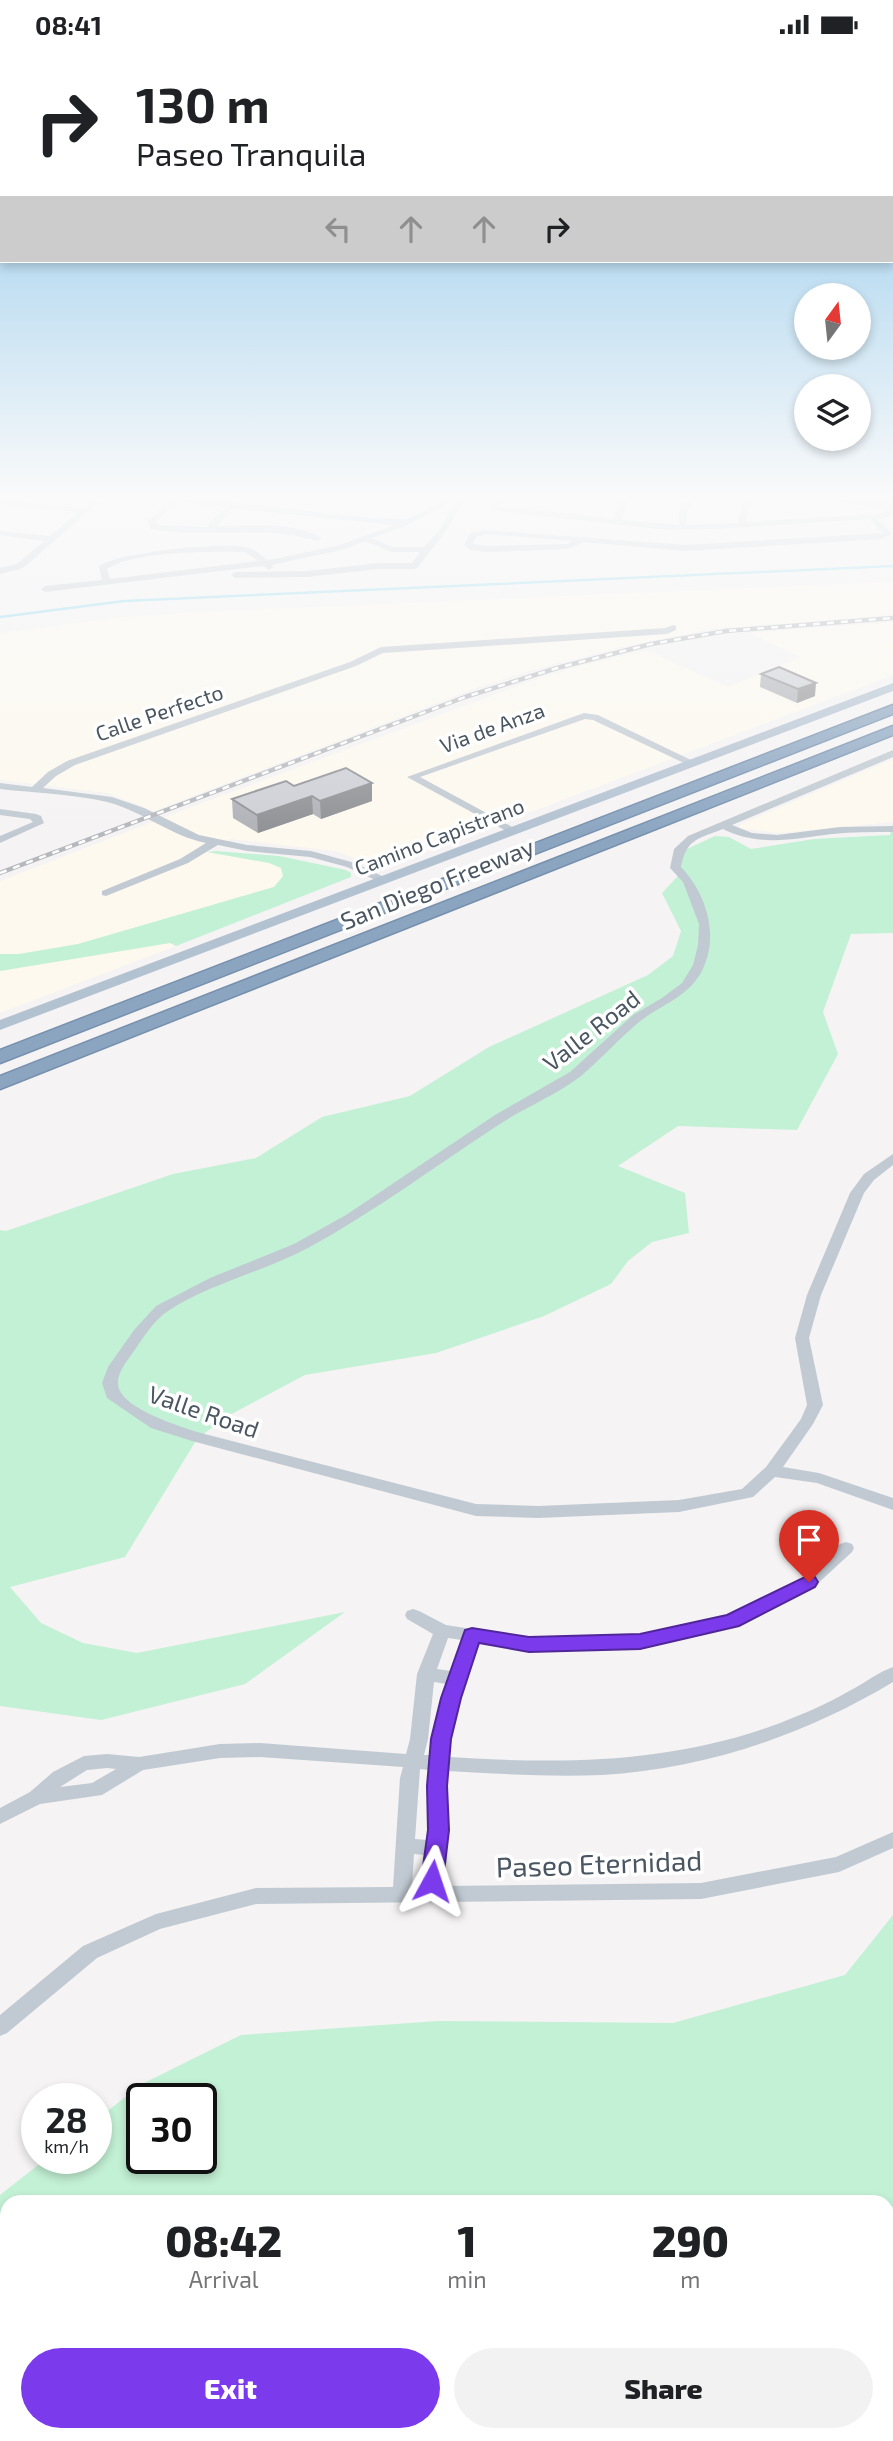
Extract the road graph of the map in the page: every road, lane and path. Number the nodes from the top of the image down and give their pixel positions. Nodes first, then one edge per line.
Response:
1 (673, 628) dead end
2 (893, 687) edge
3 (893, 709) edge
4 (893, 730) edge
5 (893, 753) edge
6 (690, 762) junction
7 (0, 786) edge
8 (35, 790) junction
9 (0, 812) edge
10 (722, 824) junction
11 (893, 829) edge
12 (512, 831) junction
13 (0, 840) edge
14 (214, 843) junction
15 (382, 880) junction
16 (106, 893) dead end
17 (0, 1025) edge
18 (0, 1057) edge
19 (4, 1083) edge
20 (893, 1158) edge
21 (772, 1471) junction
22 (893, 1504) edge
23 (846, 1548) dead end
24 (413, 1615) dead end
25 (442, 1631) junction
26 (472, 1635) junction
27 (426, 1674) junction
28 (893, 1674) edge
29 (458, 1679) junction
30 (413, 1760) junction
31 (439, 1762) junction
32 (139, 1764) junction
33 (37, 1797) junction
34 (0, 1817) edge
35 (893, 1840) edge
36 (405, 1846) junction
37 (434, 1848) junction
38 (402, 1895) junction
39 (432, 1895) junction
40 (0, 2027) edge

1 - 8 street, Calle Perfecto
2 - 6 main road, Camino Capistrano
3 - 18 highway, San Diego Freeway
4 - 19 highway, San Diego Freeway
5 - 10 street, Valle Road
6 - 12 main road, Camino Capistrano
6 - 12 street, Via de Anza
7 - 8 street
8 - 14 street
9 - 13 street
10 - 11 street
10 - 21 street, Valle Road
12 - 15 main road, Camino Capistrano
14 - 15 street
14 - 16 street
15 - 17 main road, Camino Capistrano
20 - 21 street, Valle Road
21 - 22 street
23 - 26 street
24 - 25 street
25 - 26 street
25 - 27 street
26 - 29 street
27 - 29 street
27 - 30 street
28 - 31 street
29 - 31 street
30 - 31 street
30 - 32 street
30 - 36 street
31 - 37 street
32 - 33 street
32 - 33 street
33 - 34 street
35 - 39 street, Paseo Eternidad
36 - 37 street
36 - 38 street
37 - 39 street
38 - 39 street, Paseo Eternidad
38 - 40 street, Paseo Eternidad

